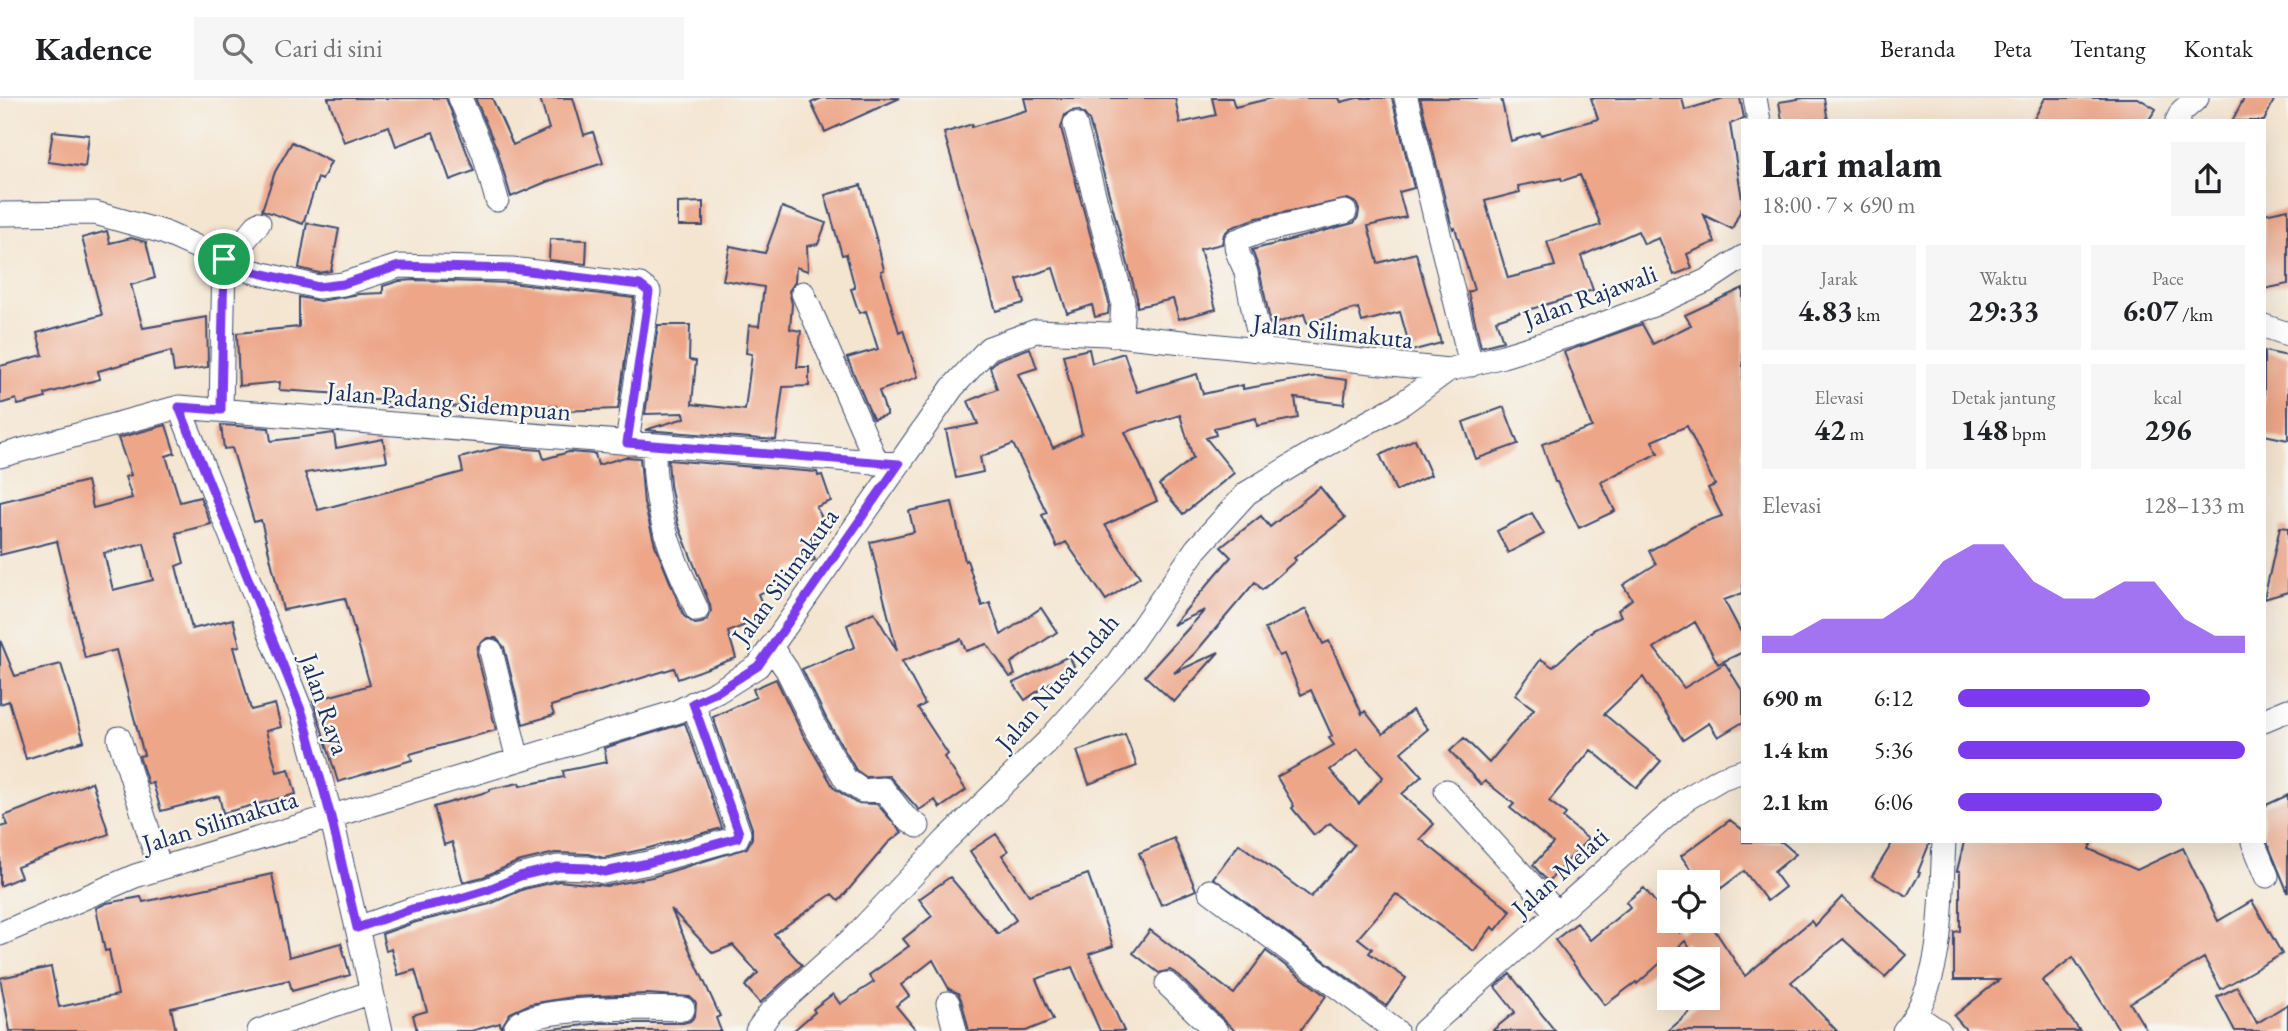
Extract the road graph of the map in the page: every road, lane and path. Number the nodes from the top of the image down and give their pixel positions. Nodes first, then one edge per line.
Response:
1 (460, 98) edge
2 (1406, 98) edge
3 (1755, 98) edge
4 (2197, 98) edge
5 (1759, 119) edge
6 (2178, 119) edge
7 (1074, 124) dead end
8 (497, 200) dead end
9 (1345, 212) dead end
10 (0, 214) edge
11 (259, 223) dead end
12 (1741, 258) edge
13 (224, 259) junction
14 (803, 293) dead end
15 (2266, 327) edge
16 (2288, 334) edge
17 (1121, 335) junction
18 (1263, 352) junction
19 (1471, 365) junction
20 (1448, 370) junction
21 (179, 407) junction
22 (221, 410) junction
23 (627, 443) junction
24 (654, 446) junction
25 (0, 456) edge
26 (888, 463) junction
27 (697, 610) dead end
28 (771, 647) junction
29 (491, 651) dead end
30 (693, 703) junction
31 (2288, 710) edge
32 (2266, 719) edge
33 (119, 738) dead end
34 (518, 760) junction
35 (1741, 772) edge
36 (1446, 791) dead end
37 (331, 817) junction
38 (918, 826) dead end
39 (1944, 843) edge
40 (2253, 843) edge
41 (160, 868) junction
42 (2267, 876) dead end
43 (1210, 891) dead end
44 (1557, 913) junction
45 (357, 928) junction
46 (0, 934) edge
47 (1167, 984) dead end
48 (372, 992) junction
49 (948, 1003) dead end
50 (683, 1009) dead end
51 (1910, 1024) edge
52 (259, 1031) edge
53 (381, 1031) edge
54 (513, 1031) edge
55 (757, 1031) edge
56 (955, 1031) edge
57 (1216, 1031) edge
58 (1396, 1031) edge
59 (1424, 1031) edge
60 (1939, 1031) edge

1 - 8 street
2 - 19 street
3 - 5 street
4 - 6 street
7 - 17 street
9 - 18 street
10 - 13 street
11 - 13 street
12 - 19 street, Jalan Rajawali
13 - 22 street
13 - 23 street
14 - 26 street
15 - 16 street
17 - 18 street, Jalan Silimakuta
17 - 26 street, Jalan Silimakuta
18 - 20 street, Jalan Silimakuta
19 - 20 street, Jalan Rajawali
20 - 55 street, Jalan Nusa Indah
21 - 22 street, Jalan Padang Sidempuan
21 - 25 street, Jalan Padang Sidempuan
21 - 37 street, Jalan Raya
22 - 23 street, Jalan Padang Sidempuan
23 - 24 street, Jalan Padang Sidempuan
24 - 26 street, Jalan Padang Sidempuan
24 - 27 street
26 - 28 street, Jalan Silimakuta
28 - 30 street, Jalan Silimakuta
28 - 38 street
29 - 34 street
30 - 34 street, Jalan Silimakuta
30 - 45 street
31 - 32 street
33 - 41 street
34 - 37 street, Jalan Silimakuta
35 - 44 street, Jalan Melati
36 - 44 street
37 - 41 street, Jalan Silimakuta
37 - 45 street, Jalan Raya
39 - 51 street
40 - 42 street
41 - 46 street, Jalan Silimakuta
43 - 58 street
44 - 59 street, Jalan Melati
45 - 48 street, Jalan Raya
47 - 57 street
48 - 52 street
48 - 53 street, Jalan Raya
49 - 56 street
50 - 54 street
51 - 60 street

